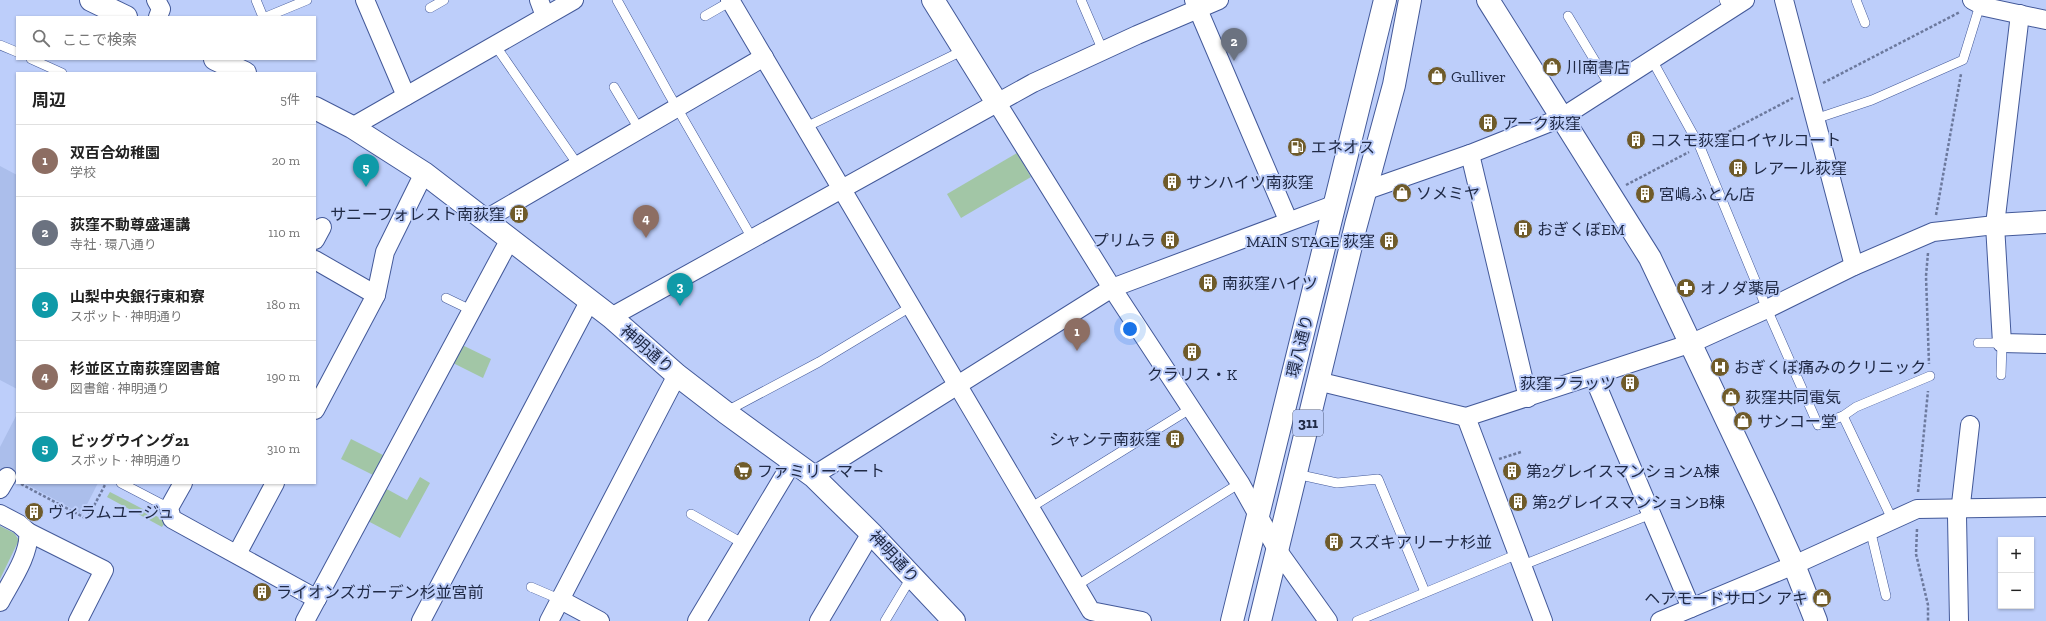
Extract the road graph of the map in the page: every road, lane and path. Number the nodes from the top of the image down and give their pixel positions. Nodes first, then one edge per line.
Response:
1 (91, 0) edge
2 (156, 0) edge
3 (256, 0) edge
4 (307, 0) edge
5 (365, 0) edge
6 (444, 0) edge
7 (574, 0) edge
8 (617, 0) edge
9 (932, 0) edge
10 (1081, 0) edge
11 (1219, 0) edge
12 (1385, 0) edge
13 (1410, 0) edge
14 (1488, 0) edge
15 (1745, 0) edge
16 (1784, 0) edge
17 (1856, 0) edge
18 (731, 1) edge
19 (1976, 2) edge
20 (1726, 4) edge
21 (1196, 5) edge
22 (430, 8) dead end
23 (542, 8) edge
24 (2020, 14) junction
25 (124, 16) edge
26 (158, 16) edge
27 (263, 16) edge
28 (268, 16) edge
29 (705, 16) dead end
30 (1568, 16) dead end
31 (2046, 20) edge
32 (1864, 23) dead end
33 (0, 45) edge
34 (495, 45) junction
35 (964, 50) junction
36 (1103, 51) junction
37 (16, 52) edge
38 (764, 57) junction
39 (33, 60) edge
40 (217, 60) edge
41 (1652, 60) junction
42 (1963, 60) junction
43 (60, 72) edge
44 (243, 72) edge
45 (1610, 86) junction
46 (614, 87) dead end
47 (1808, 90) junction
48 (406, 96) junction
49 (997, 103) junction
50 (677, 107) junction
51 (316, 109) edge
52 (1561, 118) junction
53 (1815, 119) junction
54 (352, 127) junction
55 (806, 127) junction
56 (639, 129) junction
57 (1700, 147) junction
58 (1470, 154) junction
59 (578, 165) junction
60 (424, 173) junction
61 (1623, 187) dead end
62 (842, 188) junction
63 (1367, 190) junction
64 (1336, 204) junction
65 (486, 219) junction
66 (1288, 220) junction
67 (2046, 222) edge
68 (1996, 225) junction
69 (1932, 232) junction
70 (752, 238) junction
71 (510, 239) junction
72 (316, 261) edge
73 (1854, 266) junction
74 (1112, 288) junction
75 (376, 295) junction
76 (446, 298) dead end
77 (589, 302) junction
78 (912, 306) junction
79 (1767, 309) junction
80 (471, 310) junction
81 (611, 317) junction
82 (1692, 343) junction
83 (1978, 343) dead end
84 (2002, 343) junction
85 (2046, 344) edge
86 (677, 375) junction
87 (2001, 375) dead end
88 (1592, 376) junction
89 (1930, 376) junction
90 (1317, 381) junction
91 (959, 385) junction
92 (1528, 398) junction
93 (316, 408) edge
94 (1190, 409) junction
95 (724, 412) junction
96 (1843, 416) junction
97 (1466, 417) junction
98 (1970, 425) dead end
99 (1521, 452) dead end
100 (793, 461) junction
101 (1493, 462) dead end
102 (1296, 474) junction
103 (813, 476) junction
104 (9, 483) edge
105 (1240, 483) junction
106 (105, 484) edge
107 (122, 484) edge
108 (182, 484) edge
109 (274, 484) edge
110 (2046, 507) edge
111 (169, 508) junction
112 (1030, 508) junction
113 (1917, 509) junction
114 (1960, 509) junction
115 (0, 514) edge
116 (691, 514) dead end
117 (1651, 514) junction
118 (1258, 517) junction
119 (1892, 519) junction
120 (1870, 529) junction
121 (28, 532) junction
122 (871, 533) junction
123 (744, 544) junction
124 (1278, 551) junction
125 (237, 554) junction
126 (1520, 559) junction
127 (1794, 565) junction
128 (912, 576) junction
129 (1076, 586) junction
130 (531, 587) dead end
131 (1425, 592) junction
132 (1886, 596) dead end
133 (316, 599) junction
134 (559, 599) junction
135 (0, 602) edge
136 (1691, 608) junction
137 (1085, 616) edge
138 (1669, 619) edge
139 (1130, 620) edge
140 (78, 621) edge
141 (305, 621) edge
142 (421, 621) edge
143 (548, 621) edge
144 (600, 621) edge
145 (697, 621) edge
146 (819, 621) edge
147 (885, 621) edge
148 (954, 621) edge
149 (1232, 621) edge
150 (1260, 621) edge
151 (1328, 621) edge
152 (1357, 621) edge
153 (1543, 621) edge
154 (1816, 621) edge
155 (1928, 621) edge
156 (1959, 621) edge

1 - 25 street
2 - 26 street
3 - 27 lane
4 - 28 lane
5 - 48 street
6 - 22 lane
7 - 23 street
8 - 50 lane
9 - 35 street
10 - 36 lane
11 - 21 street
12 - 64 street, 環八通り / 311
13 - 63 street, 環八通り / 311
14 - 52 street
15 - 20 street
16 - 47 street
17 - 32 lane
18 - 29 lane
18 - 38 street
19 - 24 street
19 - 42 lane
19 - 47 path
20 - 41 street
21 - 36 street
21 - 66 street
23 - 34 street
24 - 31 street
24 - 68 street
30 - 45 lane
33 - 37 lane
34 - 48 street
34 - 59 lane
35 - 49 street
35 - 55 lane
36 - 49 street
38 - 50 street
38 - 55 street
39 - 43 lane
40 - 44 street
41 - 45 street
41 - 57 lane
42 - 53 lane
42 - 69 path
45 - 52 street
46 - 56 lane
47 - 53 street
47 - 57 path
48 - 54 street
49 - 62 street
49 - 74 street
50 - 56 street
50 - 70 lane
51 - 54 street, 神明通り
52 - 58 street
52 - 82 street
53 - 73 street
54 - 60 street, 神明通り
55 - 62 street
56 - 59 street
57 - 61 path
57 - 79 lane
58 - 63 street
58 - 92 street
59 - 65 street
60 - 65 street, 神明通り
60 - 75 street
62 - 70 street
62 - 78 street
63 - 90 street, 環八通り / 311
64 - 66 street
64 - 118 street, 環八通り / 311
65 - 71 street, 神明通り
66 - 74 street
67 - 68 street
68 - 69 street
68 - 84 street
69 - 73 street
69 - 89 path
70 - 81 street
71 - 77 street, 神明通り
71 - 80 street
72 - 75 street
73 - 79 street
74 - 91 street
74 - 94 street
75 - 93 street
76 - 80 lane
77 - 81 street, 神明通り
77 - 142 street
78 - 91 street
78 - 95 lane
79 - 82 street
79 - 96 lane
80 - 133 street
81 - 86 street, 神明通り
82 - 88 street
82 - 127 street
83 - 84 lane
84 - 85 street
84 - 87 lane
86 - 95 street, 神明通り
86 - 134 street
88 - 92 street
88 - 117 street
89 - 96 lane
89 - 113 path
90 - 97 street
90 - 102 street, 環八通り / 311
91 - 103 street
91 - 112 street
92 - 97 street
94 - 105 street
94 - 112 lane
95 - 100 street, 神明通り
96 - 119 lane
97 - 126 street
98 - 114 street
99 - 101 path
100 - 103 street, 神明通り
100 - 123 street
102 - 124 street, 環八通り / 311
102 - 131 lane
103 - 122 street, 神明通り
104 - 106 path
105 - 118 street
105 - 129 lane
107 - 111 lane
108 - 111 street
109 - 125 street
110 - 114 street
111 - 125 street
112 - 129 street
113 - 114 street
113 - 119 street
113 - 155 path
114 - 156 street
115 - 121 street
116 - 123 lane
117 - 126 lane
117 - 136 street
118 - 124 street
118 - 149 street, 環八通り / 311
119 - 120 street
120 - 127 street
120 - 132 lane
121 - 135 street
121 - 140 street
122 - 128 street, 神明通り
122 - 146 street
123 - 145 street
124 - 150 street, 環八通り / 311
124 - 151 street
125 - 133 street
126 - 131 lane
126 - 153 street
127 - 136 street
127 - 154 street
128 - 147 lane
128 - 148 street, 神明通り
129 - 137 street
130 - 134 lane
131 - 152 lane
133 - 141 street
134 - 143 street
134 - 144 street
136 - 138 street
137 - 139 street

